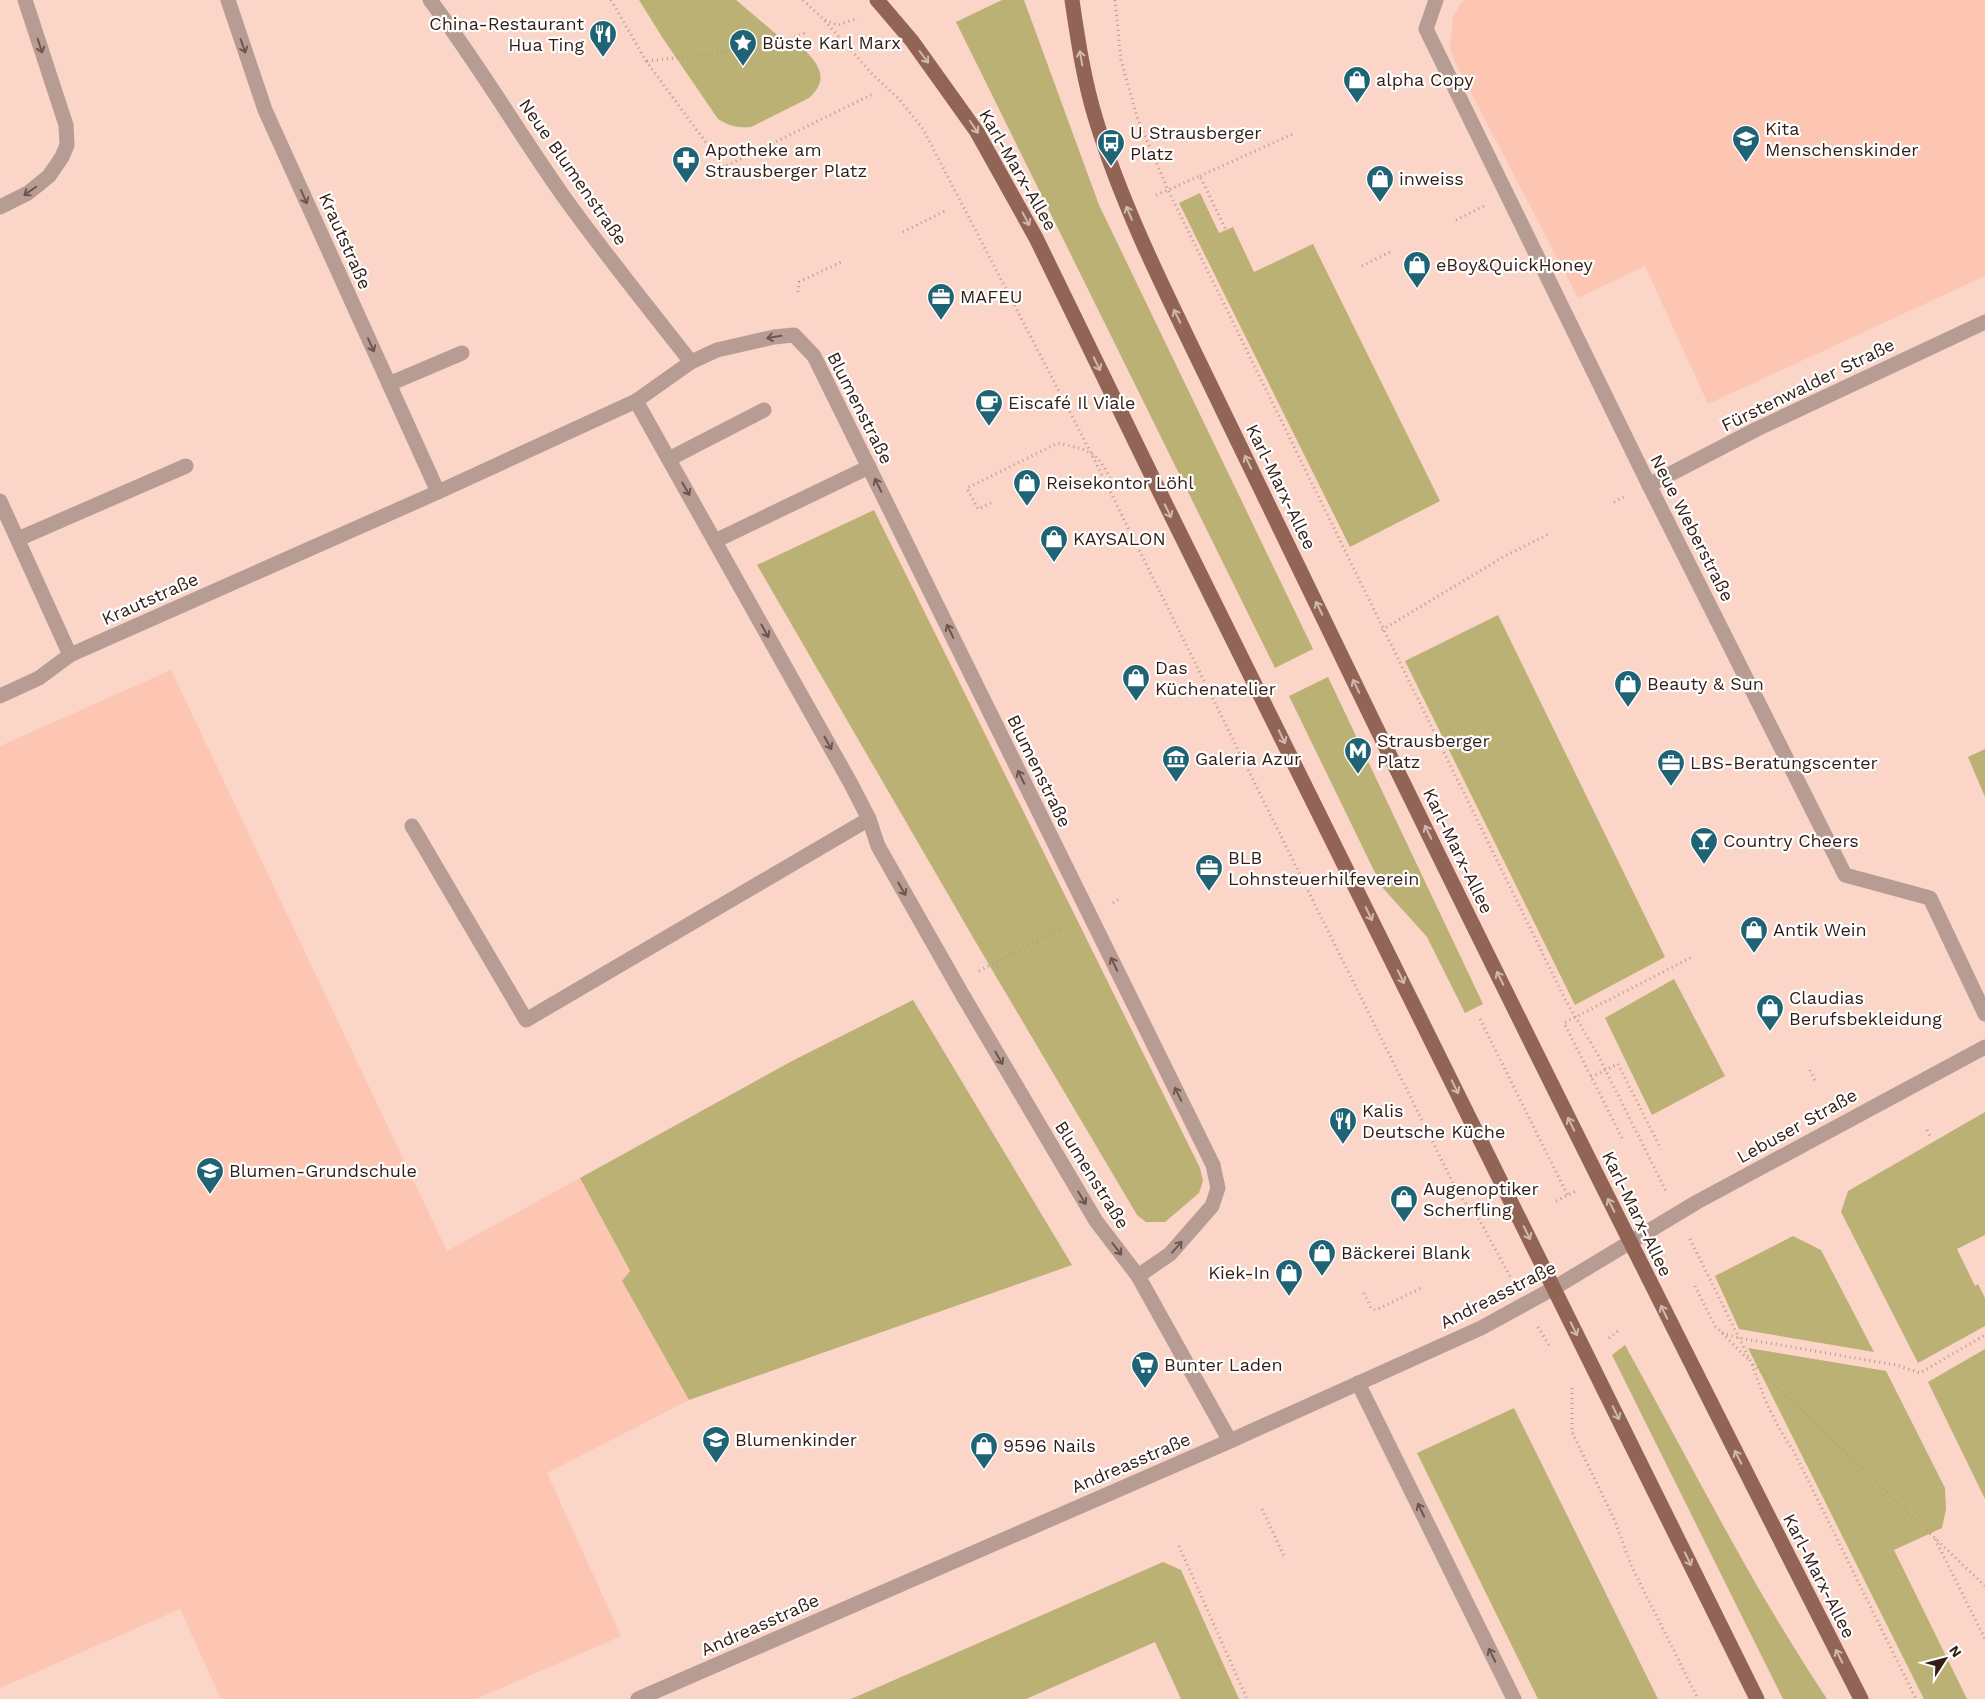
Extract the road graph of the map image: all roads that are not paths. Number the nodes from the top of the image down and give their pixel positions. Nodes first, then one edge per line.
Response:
1 (26, 0) edge
2 (228, 0) edge
3 (430, 0) edge
4 (877, 0) edge
5 (1072, 0) edge
6 (1436, 0) edge
7 (0, 207) edge
8 (1985, 322) edge
9 (462, 352) dead end
10 (691, 362) junction
11 (389, 384) junction
12 (636, 401) junction
13 (764, 410) dead end
14 (669, 459) junction
15 (186, 466) dead end
16 (869, 467) junction
17 (1649, 485) junction
18 (438, 492) junction
19 (0, 501) edge
20 (18, 539) junction
21 (715, 541) junction
22 (70, 655) junction
23 (0, 696) edge
24 (868, 819) junction
25 (412, 826) dead end
26 (1985, 1014) edge
27 (1985, 1047) edge
28 (1630, 1242) junction
29 (1138, 1276) junction
30 (1554, 1288) junction
31 (1358, 1383) junction
32 (1230, 1441) junction
33 (638, 1699) edge
34 (1514, 1699) edge
35 (1757, 1699) edge
36 (1861, 1699) edge

1 -> 7 street
2 -> 11 street, Krautstraße
3 - 10 street, Neue Blumenstraße
4 -> 30 main road, Karl-Marx-Allee
28 -> 5 main road, Karl-Marx-Allee
6 - 17 street, Neue Weberstraße
8 - 17 street, Fürstenwalder Straße
9 - 11 street
10 - 12 street, Blumenstraße
16 -> 10 street, Blumenstraße
11 - 18 street, Krautstraße
12 - 14 street, Blumenstraße
12 - 18 street, Krautstraße
13 - 14 street
14 -> 21 street, Blumenstraße
15 - 20 street
16 - 21 street
29 -> 16 street, Blumenstraße
17 - 26 street, Neue Weberstraße
18 - 22 street, Krautstraße
19 - 20 street
20 - 22 street
21 -> 24 street, Blumenstraße
22 - 23 street, Krautstraße
24 - 25 street
24 -> 29 street, Blumenstraße
27 - 28 street, Lebuser Straße
28 - 30 street, Andreasstraße
36 -> 28 main road, Karl-Marx-Allee
29 - 32 street, Blumenstraße
30 - 31 street, Andreasstraße
30 -> 35 main road, Karl-Marx-Allee
31 - 32 street, Andreasstraße
34 -> 31 street
32 - 33 street, Andreasstraße

